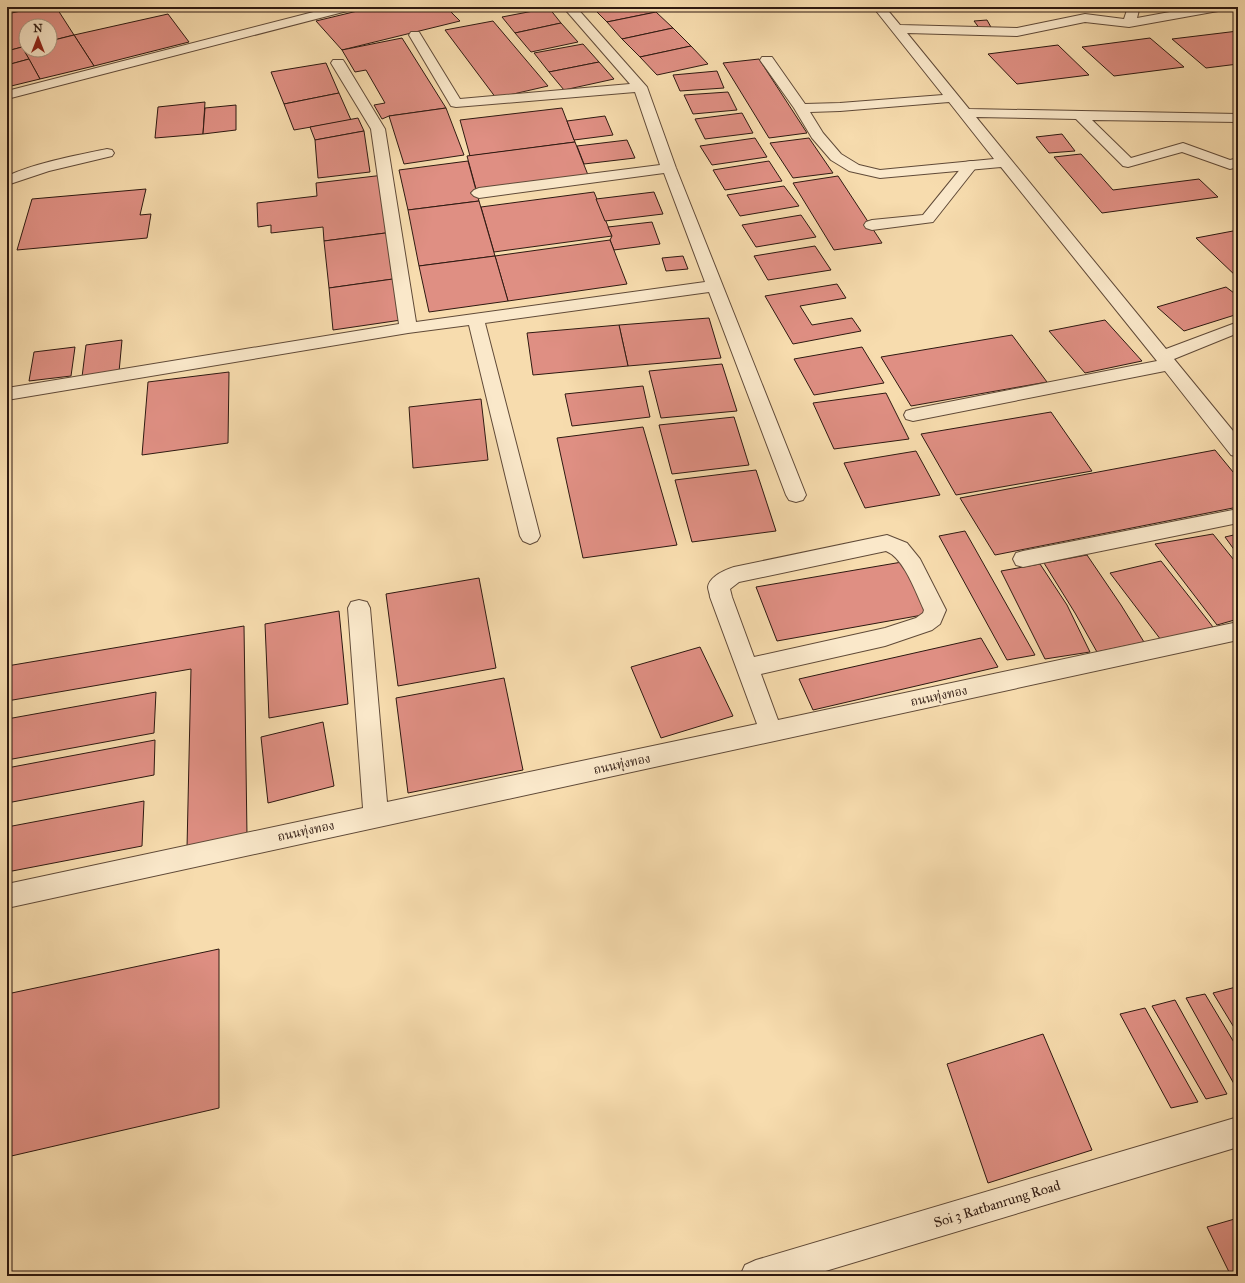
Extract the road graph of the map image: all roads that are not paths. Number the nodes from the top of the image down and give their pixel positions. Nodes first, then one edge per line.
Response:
1 (347, 7) edge
2 (569, 7) edge
3 (879, 7) edge
4 (1218, 7) edge
5 (1133, 10) dead end
6 (1129, 23) junction
7 (897, 29) junction
8 (415, 36) dead end
9 (767, 60) dead end
10 (338, 63) dead end
11 (640, 87) junction
12 (7, 95) edge
13 (952, 98) junction
14 (801, 108) junction
15 (965, 113) junction
16 (1080, 115) junction
17 (1238, 118) edge
18 (107, 154) dead end
19 (1005, 162) junction
20 (1238, 162) edge
21 (971, 165) junction
22 (669, 168) junction
23 (7, 181) edge
24 (479, 193) dead end
25 (872, 225) dead end
26 (716, 286) junction
27 (476, 319) junction
28 (1238, 327) edge
29 (408, 328) junction
30 (1165, 361) junction
31 (7, 394) edge
32 (913, 415) dead end
33 (1238, 450) edge
34 (796, 494) dead end
35 (1238, 516) edge
36 (530, 536) dead end
37 (1023, 559) dead end
38 (359, 608) dead end
39 (1238, 631) edge
40 (747, 668) junction
41 (771, 732) junction
42 (376, 816) junction
43 (7, 896) edge
44 (1238, 1132) edge
45 (756, 1276) edge

1 - 12 street
2 - 11 street
3 - 7 street
4 - 6 street
5 - 6 street
6 - 7 street
7 - 13 street
8 - 11 street
9 - 14 street
10 - 29 street
11 - 22 street
13 - 14 street
13 - 15 street
14 - 21 street
15 - 16 street
15 - 19 street
16 - 17 street
16 - 20 street
18 - 23 street
19 - 21 street
19 - 30 street
21 - 25 street
22 - 24 street
22 - 26 street
26 - 27 street
26 - 34 street
27 - 29 street
27 - 36 street
28 - 30 street
29 - 31 street
30 - 32 street
30 - 33 street
35 - 37 street
38 - 42 street
39 - 41 street, ถนนทุ่งทอง
40 - 40 street
40 - 41 street
41 - 42 street, ถนนทุ่งทอง
42 - 43 street, ถนนทุ่งทอง
44 - 45 street, Soi 3 Ratbanrung Road

